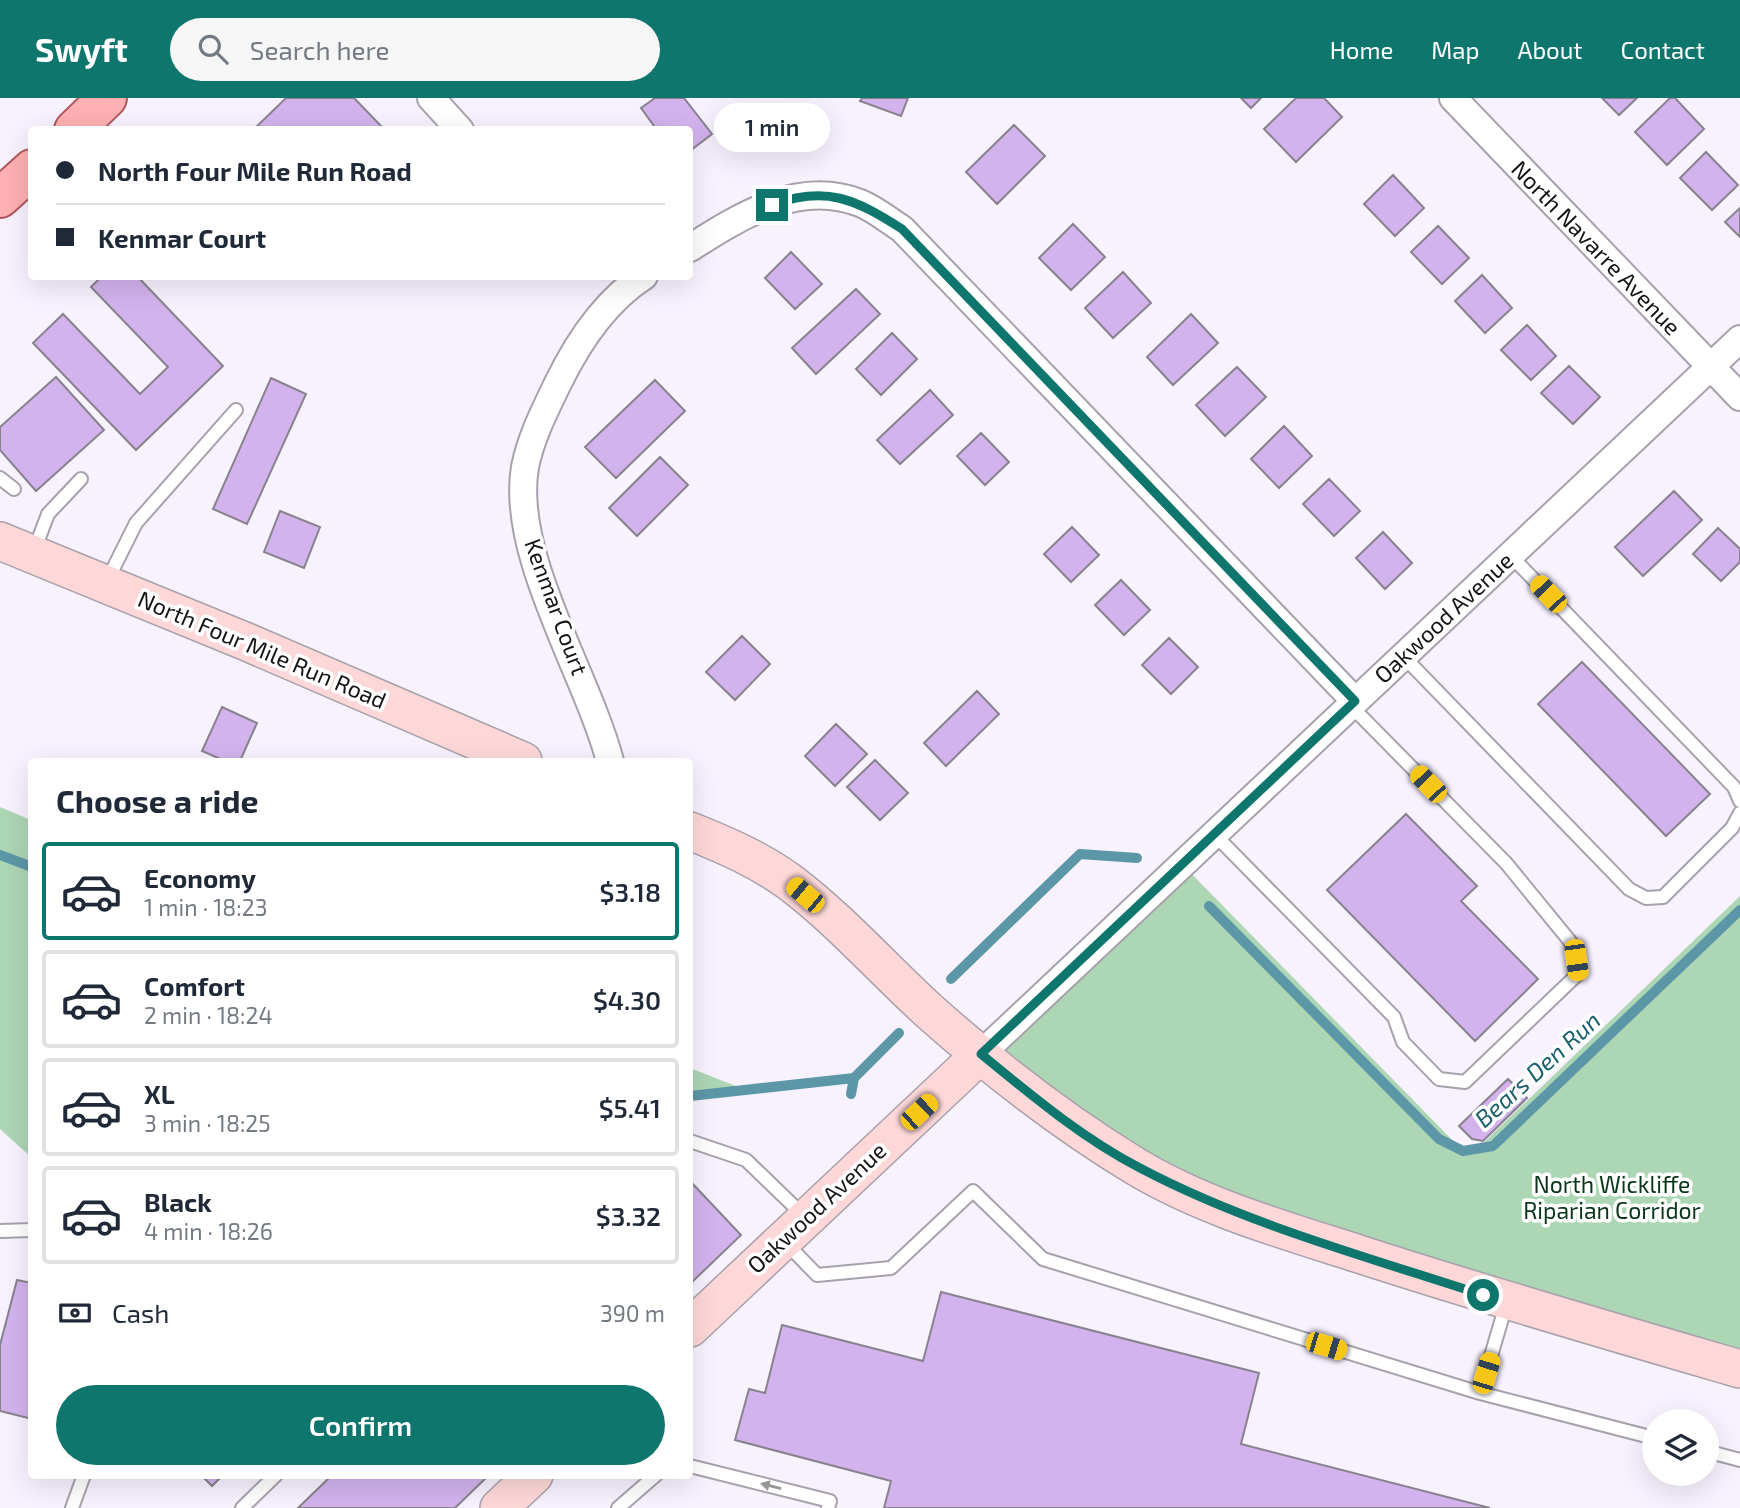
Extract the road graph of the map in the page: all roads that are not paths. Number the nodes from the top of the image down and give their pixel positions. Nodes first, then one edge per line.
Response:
1 (107, 98) edge
2 (430, 98) edge
3 (1453, 98) edge
4 (78, 126) edge
5 (456, 126) edge
6 (28, 173) edge
7 (0, 198) edge
8 (693, 246) edge
9 (626, 281) edge
10 (1740, 339) edge
11 (1711, 367) junction
12 (1740, 397) edge
13 (236, 410) dead end
14 (0, 478) edge
15 (81, 479) dead end
16 (14, 489) dead end
17 (0, 541) edge
18 (33, 555) junction
19 (1511, 556) junction
20 (106, 584) junction
21 (1404, 657) junction
22 (1353, 703) junction
23 (516, 758) edge
24 (609, 758) edge
25 (1740, 801) edge
26 (1740, 813) edge
27 (693, 832) edge
28 (1213, 833) junction
29 (981, 1054) junction
30 (693, 1142) edge
31 (795, 1229) junction
32 (28, 1230) edge
33 (0, 1231) edge
34 (1507, 1301) junction
35 (693, 1325) edge
36 (1740, 1370) edge
37 (1480, 1393) junction
38 (1642, 1435) edge
39 (1719, 1454) edge
40 (1740, 1460) edge
41 (693, 1467) edge
42 (83, 1479) edge
43 (272, 1479) edge
44 (651, 1479) edge
45 (72, 1508) edge
46 (242, 1508) edge
47 (618, 1508) edge
48 (828, 1508) edge

1 - 4 main road
2 - 5 street
3 - 11 street, North Navarre Avenue
6 - 7 main road
8 - 22 street
9 - 24 street, Kenmar Court
10 - 11 street, Oakwood Avenue
11 - 12 street, North Navarre Avenue
11 - 19 street, Oakwood Avenue
13 - 20 lane
14 - 16 lane
15 - 18 lane
17 - 18 street, North Four Mile Run Road
18 - 20 street, North Four Mile Run Road
19 - 21 street, Oakwood Avenue
19 - 25 lane
20 - 23 street, North Four Mile Run Road
21 - 22 street, Oakwood Avenue
21 - 26 lane
22 - 28 street, Oakwood Avenue
22 - 28 lane
27 - 29 street
28 - 29 street, Oakwood Avenue
29 - 31 street, Oakwood Avenue
29 - 34 street
30 - 31 lane
31 - 35 street, Oakwood Avenue
31 - 37 lane
32 - 33 lane
34 - 36 street
34 - 37 lane
37 - 38 lane
39 - 40 lane
48 -> 41 lane
42 - 45 lane
43 - 46 lane
44 - 47 lane

